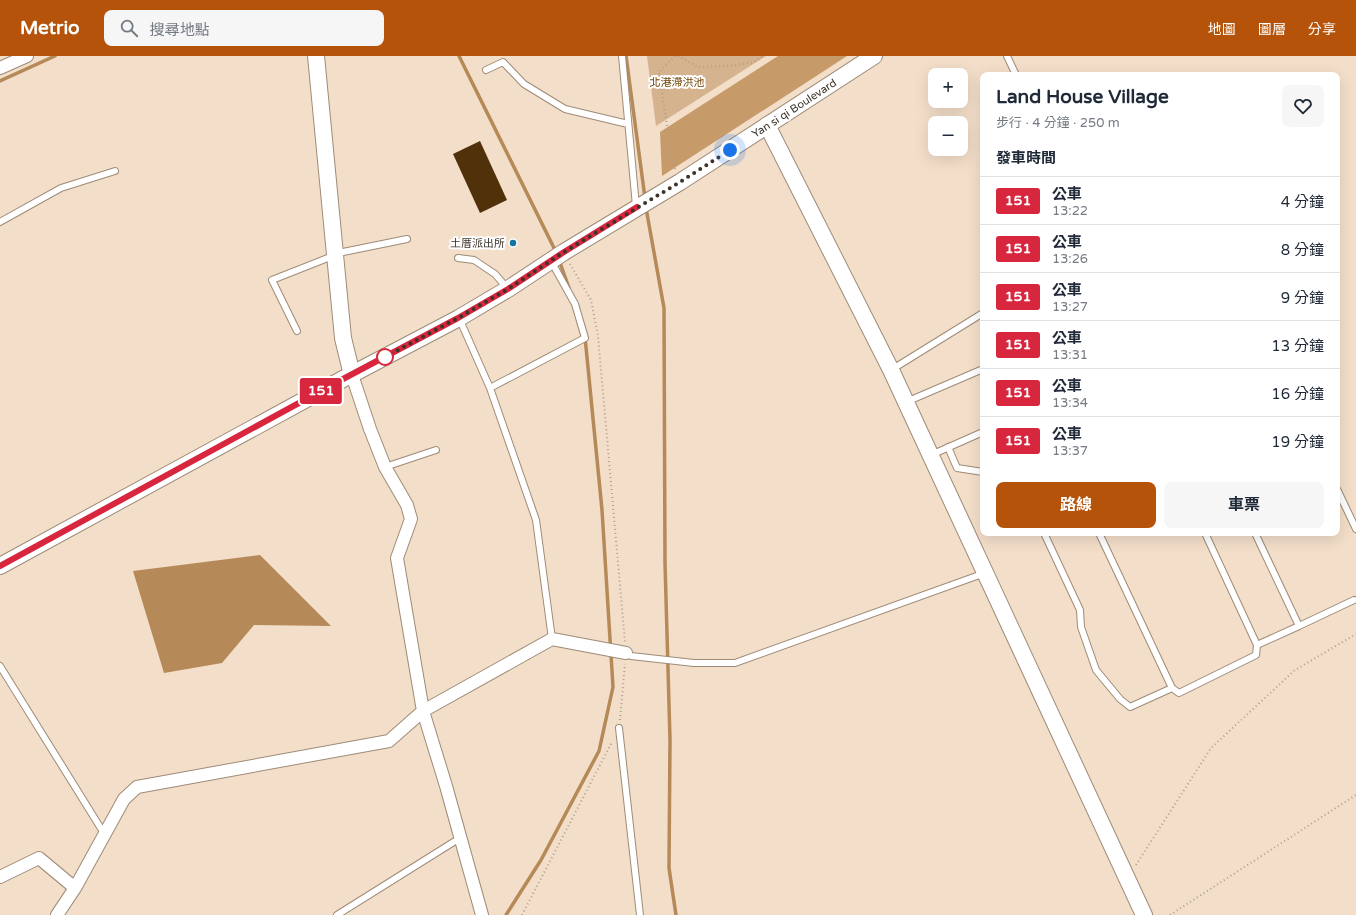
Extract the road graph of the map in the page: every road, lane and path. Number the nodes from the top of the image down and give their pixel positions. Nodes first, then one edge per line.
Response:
1 (26, 56) edge
2 (316, 56) edge
3 (622, 56) edge
4 (677, 56) edge
5 (763, 56) edge
6 (874, 56) edge
7 (1007, 56) edge
8 (0, 68) edge
9 (486, 70) dead end
10 (1015, 72) edge
11 (628, 124) junction
12 (767, 125) junction
13 (116, 170) dead end
14 (680, 182) junction
15 (637, 207) junction
16 (0, 222) edge
17 (407, 239) dead end
18 (335, 256) junction
19 (557, 257) junction
20 (458, 258) dead end
21 (508, 289) junction
22 (980, 315) edge
23 (458, 318) junction
24 (297, 331) dead end
25 (891, 370) junction
26 (980, 370) edge
27 (352, 375) junction
28 (490, 388) junction
29 (906, 402) junction
30 (980, 433) edge
31 (948, 447) junction
32 (436, 450) dead end
33 (931, 455) junction
34 (385, 467) junction
35 (980, 472) edge
36 (1340, 495) edge
37 (1356, 529) edge
38 (1045, 536) edge
39 (1100, 536) edge
40 (1206, 536) edge
41 (1256, 536) edge
42 (0, 566) edge
43 (985, 572) junction
44 (1354, 600) dead end
45 (1299, 626) junction
46 (1356, 634) edge
47 (552, 639) junction
48 (1257, 645) junction
49 (626, 653) junction
50 (0, 666) edge
51 (1172, 688) junction
52 (423, 711) junction
53 (619, 728) junction
54 (1356, 795) edge
55 (105, 835) junction
56 (460, 838) junction
57 (0, 877) edge
58 (1127, 879) junction
59 (75, 888) junction
60 (57, 915) edge
61 (337, 915) edge
62 (482, 915) edge
63 (522, 915) edge
64 (640, 915) edge
65 (1144, 915) edge
66 (1170, 915) edge

1 - 8 street
2 - 18 street
3 - 11 lane
4 - 5 path
4 - 14 path
6 - 12 street, Yan si qi Boulevard
7 - 10 lane
9 - 11 lane
11 - 15 lane
12 - 14 street, Yan si qi Boulevard
12 - 25 street
13 - 16 lane
14 - 15 street, Yan si qi Boulevard
15 - 19 street
17 - 18 lane
18 - 24 lane
18 - 27 street
19 - 21 street
19 - 28 lane
19 - 49 path
20 - 21 lane
21 - 23 street
22 - 25 lane
23 - 27 street
23 - 28 lane
25 - 29 street
26 - 29 lane
27 - 34 street
27 - 42 street
28 - 47 lane
29 - 33 street
30 - 31 lane
31 - 33 lane
31 - 35 lane
32 - 34 lane
33 - 43 street
34 - 52 street
36 - 37 lane
38 - 51 lane
39 - 51 lane
40 - 48 lane
41 - 45 lane
43 - 49 lane
43 - 58 street
44 - 45 lane
45 - 48 lane
46 - 58 path
47 - 49 street
47 - 52 street
48 - 51 lane
49 - 53 path
50 - 55 lane
52 - 55 street
52 - 56 street
53 - 63 path
53 - 64 lane
54 - 66 path
55 - 59 street
56 - 61 lane
56 - 62 street
57 - 59 street
58 - 65 street
59 - 60 street

